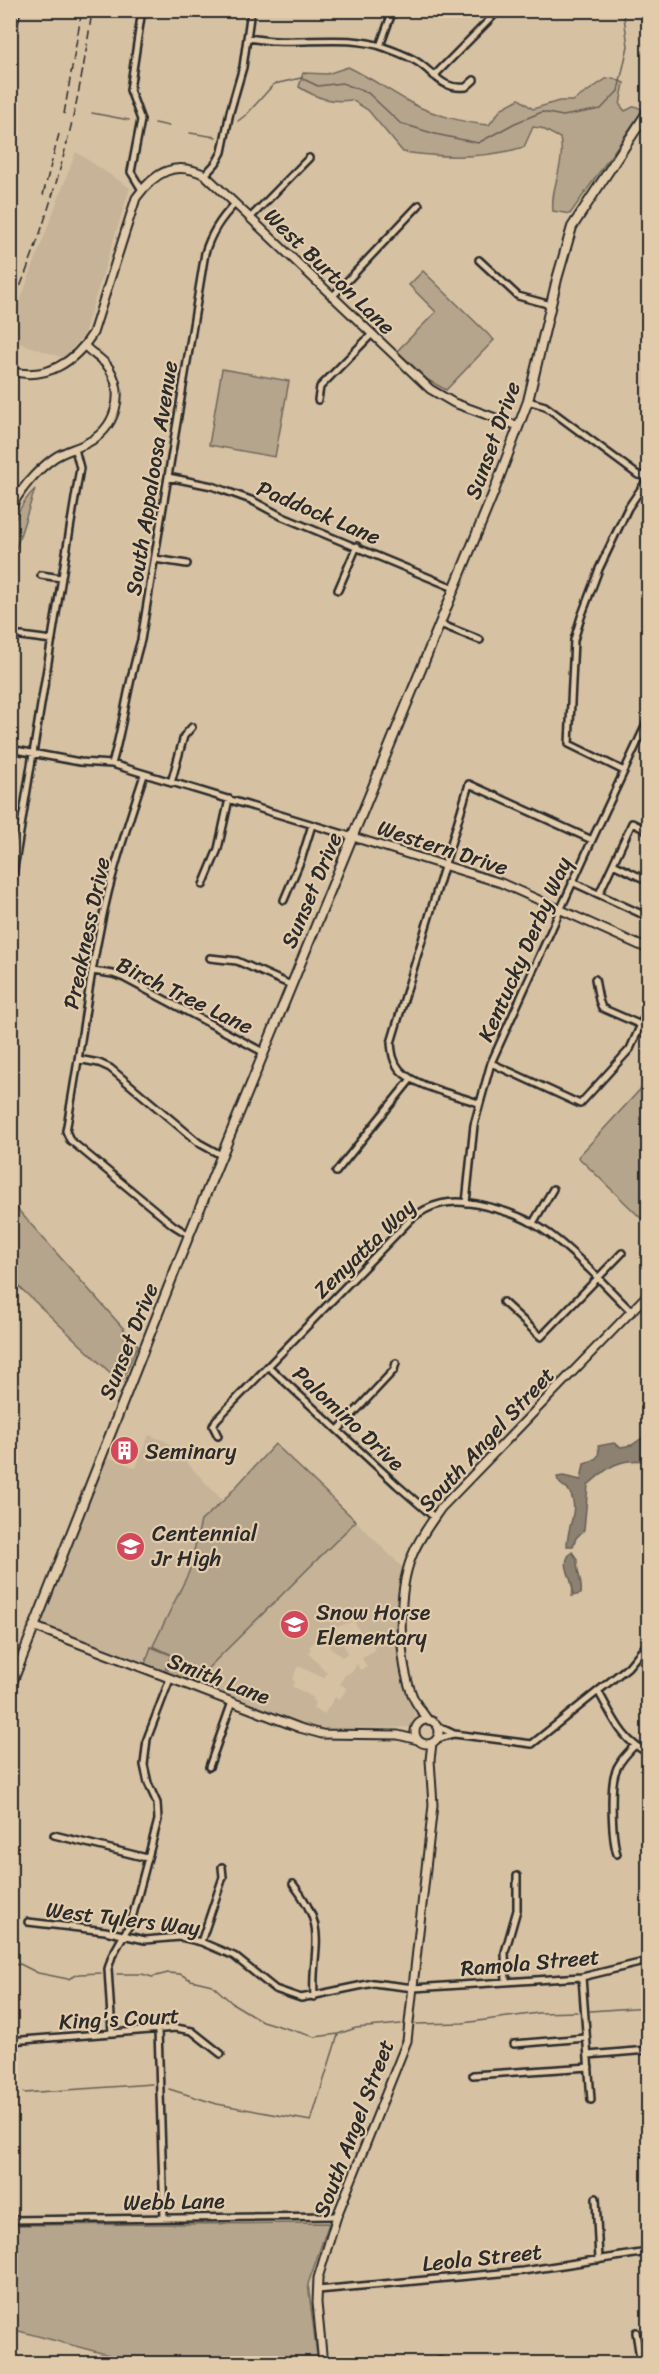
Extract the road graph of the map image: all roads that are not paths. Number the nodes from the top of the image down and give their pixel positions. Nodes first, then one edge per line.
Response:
1 (14, 10) edge
2 (142, 10) edge
3 (251, 10) edge
4 (393, 10) edge
5 (499, 10) edge
6 (10, 31) edge
7 (248, 38) junction
8 (380, 46) junction
9 (434, 76) junction
10 (474, 80) dead end
11 (648, 112) edge
12 (309, 158) dead end
13 (205, 175) junction
14 (142, 190) junction
15 (235, 204) junction
16 (419, 205) dead end
17 (250, 218) junction
18 (479, 260) dead end
19 (332, 297) junction
20 (551, 305) junction
21 (371, 335) junction
22 (85, 346) junction
23 (10, 371) edge
24 (318, 400) dead end
25 (528, 401) junction
26 (518, 426) junction
27 (75, 449) junction
28 (168, 477) junction
29 (647, 478) edge
30 (10, 512) edge
31 (357, 546) junction
32 (155, 559) junction
33 (187, 564) dead end
34 (41, 575) dead end
35 (61, 578) junction
36 (454, 588) junction
37 (338, 590) dead end
38 (440, 624) junction
39 (21, 636) dead end
40 (52, 640) junction
41 (480, 640) dead end
42 (648, 720) edge
43 (192, 727) dead end
44 (10, 749) edge
45 (32, 753) junction
46 (112, 764) junction
47 (624, 771) junction
48 (144, 775) junction
49 (171, 783) junction
50 (229, 799) junction
51 (312, 825) junction
52 (648, 831) edge
53 (352, 837) junction
54 (592, 840) junction
55 (613, 864) junction
56 (446, 865) junction
57 (648, 881) edge
58 (572, 882) junction
59 (203, 885) dead end
60 (10, 893) edge
61 (599, 894) junction
62 (284, 900) dead end
63 (562, 910) junction
64 (648, 917) edge
65 (648, 949) edge
66 (210, 958) dead end
67 (92, 971) junction
68 (595, 979) dead end
69 (291, 986) junction
70 (648, 1010) edge
71 (641, 1025) junction
72 (263, 1052) junction
73 (78, 1059) junction
74 (491, 1063) junction
75 (411, 1079) junction
76 (478, 1103) junction
77 (221, 1155) junction
78 (336, 1172) dead end
79 (553, 1189) dead end
80 (466, 1203) junction
81 (533, 1223) junction
82 (189, 1235) junction
83 (622, 1253) dead end
84 (597, 1278) junction
85 (648, 1294) edge
86 (503, 1302) dead end
87 (632, 1312) junction
88 (396, 1363) dead end
89 (270, 1367) junction
90 (339, 1429) junction
91 (218, 1436) dead end
92 (435, 1517) junction
93 (33, 1626) junction
94 (648, 1643) edge
95 (170, 1678) junction
96 (10, 1688) edge
97 (598, 1691) junction
98 (232, 1702) junction
99 (417, 1704) junction
100 (428, 1720) junction
101 (418, 1725) junction
102 (437, 1726) junction
103 (454, 1734) junction
104 (398, 1735) junction
105 (420, 1741) junction
106 (435, 1741) junction
107 (634, 1746) junction
108 (648, 1752) edge
109 (430, 1760) junction
110 (209, 1767) dead end
111 (54, 1835) dead end
112 (617, 1854) dead end
113 (147, 1858) junction
114 (222, 1867) dead end
115 (517, 1876) dead end
116 (293, 1884) dead end
117 (28, 1922) dead end
118 (124, 1935) junction
119 (201, 1942) junction
120 (648, 1961) edge
121 (582, 1977) junction
122 (506, 1982) junction
123 (414, 1988) junction
124 (314, 1997) junction
125 (158, 2030) junction
126 (112, 2033) junction
127 (586, 2038) junction
128 (10, 2041) edge
129 (514, 2044) dead end
130 (648, 2050) edge
131 (221, 2054) dead end
132 (588, 2055) junction
133 (589, 2067) junction
134 (473, 2075) dead end
135 (591, 2100) dead end
136 (596, 2198) dead end
137 (337, 2216) junction
138 (164, 2218) junction
139 (10, 2220) edge
140 (648, 2252) edge
141 (599, 2260) junction
142 (318, 2290) junction
143 (636, 2332) dead end
144 (323, 2364) edge
145 (641, 2364) edge

1 - 6 highway
2 - 14 street
3 - 7 street
4 - 8 street
5 - 9 street
7 - 8 street
7 - 13 street
8 - 9 street
9 - 10 street
11 - 20 main road, Sunset Drive
12 - 17 street
13 - 14 street
13 - 15 street, West Burton Lane
14 - 22 street
15 - 17 street, West Burton Lane
15 - 28 street, South Appaloosa Avenue
16 - 19 street
17 - 19 street, West Burton Lane
18 - 20 street
19 - 21 street, West Burton Lane
20 - 25 main road, Sunset Drive
21 - 24 street
21 - 26 street, West Burton Lane
22 - 23 street
22 - 27 street
25 - 26 main road, Sunset Drive
25 - 29 street
26 - 36 main road, Sunset Drive
27 - 30 street
27 - 35 street
28 - 31 street, Paddock Lane
28 - 32 street, South Appaloosa Avenue
29 - 47 street
31 - 36 street, Paddock Lane
31 - 37 street
32 - 33 street
32 - 46 street, South Appaloosa Avenue
34 - 35 street
35 - 40 street
36 - 38 main road, Sunset Drive
38 - 41 street
38 - 53 main road, Sunset Drive
39 - 40 street
40 - 45 street
42 - 47 street, Kentucky Derby Way
43 - 49 street
44 - 45 street, Western Drive
45 - 46 street, Western Drive
45 - 60 street
46 - 48 street, Western Drive
47 - 54 street, Kentucky Derby Way
48 - 49 street, Western Drive
48 - 67 street, Preakness Drive
49 - 50 street, Western Drive
50 - 51 street, Western Drive
50 - 59 street
51 - 53 street, Western Drive
51 - 62 street
52 - 55 street
53 - 56 street, Western Drive
53 - 69 main road, Sunset Drive
54 - 56 street
54 - 58 street, Kentucky Derby Way
55 - 57 street
55 - 61 street
56 - 63 street, Western Drive
56 - 75 street
58 - 61 street
58 - 63 street, Kentucky Derby Way
61 - 64 street
63 - 65 street, Western Drive
63 - 74 street, Kentucky Derby Way
66 - 69 street
67 - 72 street, Birch Tree Lane
67 - 73 street, Preakness Drive
68 - 71 street
69 - 72 main road, Sunset Drive
70 - 71 street
71 - 74 street
72 - 77 main road, Sunset Drive
73 - 77 street
73 - 82 street, Preakness Drive
74 - 76 street, Kentucky Derby Way
75 - 76 street
75 - 78 street
76 - 80 street, Kentucky Derby Way
77 - 82 main road, Sunset Drive
79 - 81 street
80 - 81 street, Zenyatta Way
80 - 89 street, Zenyatta Way
81 - 84 street, Zenyatta Way
82 - 93 main road, Sunset Drive
83 - 84 street
84 - 86 street
84 - 87 street, Zenyatta Way
85 - 87 street, South Angel Street
87 - 92 street, South Angel Street
88 - 90 street
89 - 90 street, Palomino Drive
89 - 91 street, Zenyatta Way
90 - 92 street, Palomino Drive
92 - 99 street, South Angel Street
93 - 95 street, Smith Lane
93 - 96 main road, Sunset Drive
94 - 97 street
95 - 98 street, Smith Lane
95 - 113 street
97 - 103 street
97 - 107 street
98 - 104 street, Smith Lane
98 - 110 street
99 - 100 street, South Angel Street
99 - 101 street, South Angel Street
100 - 101 street
100 - 102 street
101 - 104 street, Smith Lane
101 - 105 street
102 - 103 street
102 - 106 street
103 - 106 street
104 - 105 street, Smith Lane
105 - 106 street
105 - 109 street, South Angel Street
106 - 109 street, South Angel Street
107 - 108 street
107 - 112 street
109 - 123 street, South Angel Street
111 - 113 street
113 - 118 street
114 - 119 street
115 - 122 street
116 - 124 street
117 - 118 street, West Tylers Way
118 - 119 street, West Tylers Way
118 - 126 street
119 - 124 street, West Tylers Way
120 - 121 street, Ramola Street
121 - 122 street, Ramola Street
121 - 127 street
122 - 123 street, Ramola Street
123 - 124 street, West Tylers Way
123 - 137 street, South Angel Street
125 - 126 street, King's Court
125 - 131 street, King's Court
125 - 138 street
126 - 128 street, King's Court
127 - 129 street
127 - 132 street
130 - 132 street
132 - 133 street
133 - 134 street
133 - 135 street
136 - 141 street
137 - 138 street, Webb Lane
137 - 142 street, South Angel Street
138 - 139 street, Webb Lane
140 - 141 street, Leola Street
141 - 142 street, Leola Street
142 - 144 street, South Angel Street
143 - 145 street

